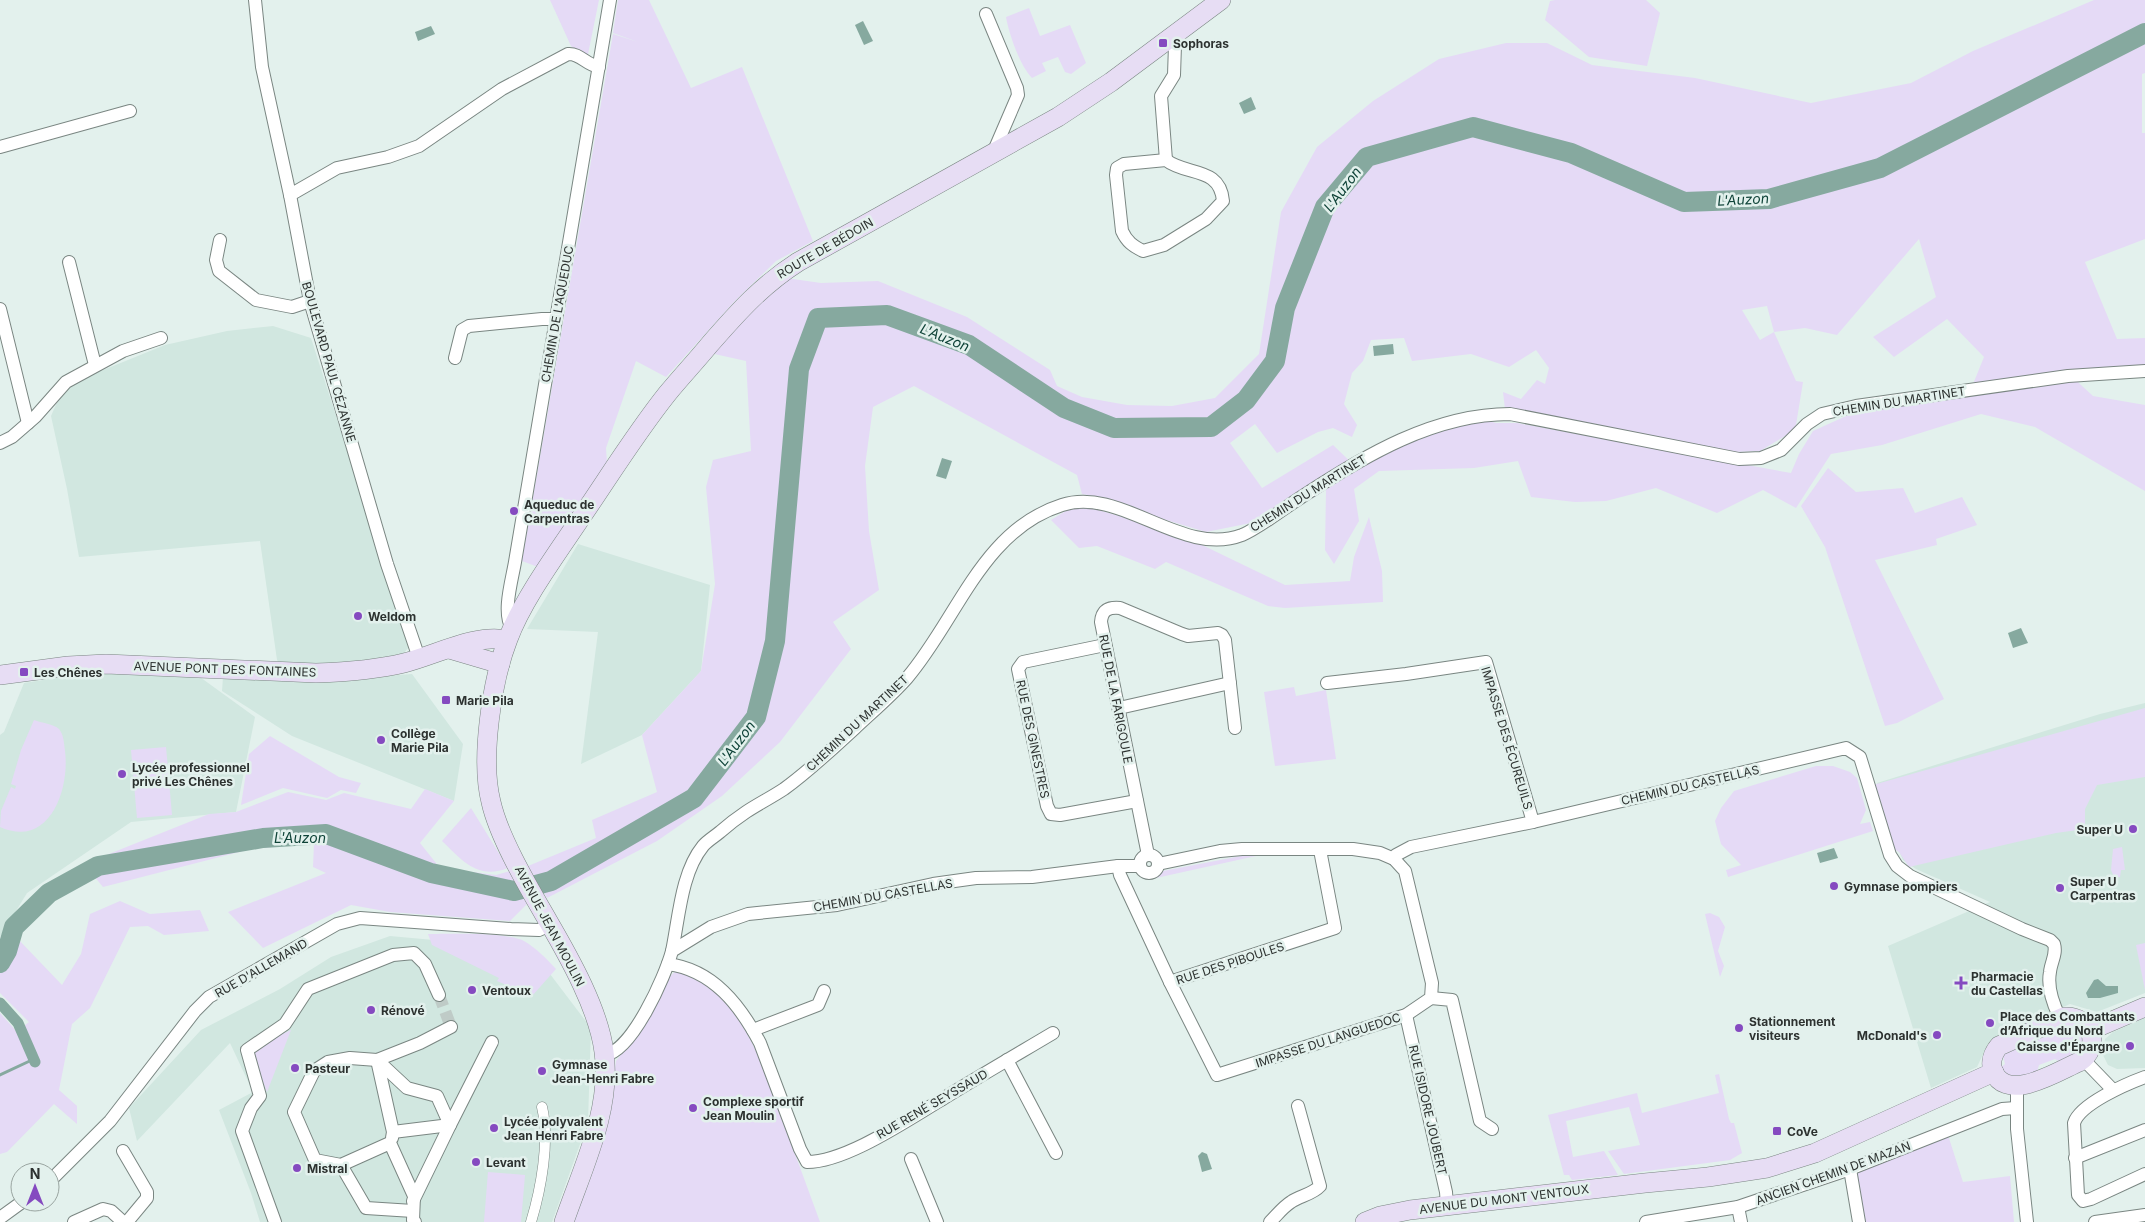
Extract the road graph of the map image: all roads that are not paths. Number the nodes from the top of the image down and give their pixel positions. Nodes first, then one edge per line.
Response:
1 (255, 0) edge
2 (610, 0) edge
3 (1221, 0) edge
4 (986, 14) dead end
5 (1171, 37) junction
6 (1155, 50) junction
7 (1174, 65) junction
8 (599, 67) junction
9 (130, 111) dead end
10 (0, 147) edge
11 (993, 153) junction
12 (1166, 160) junction
13 (290, 195) junction
14 (220, 240) dead end
15 (70, 262) dead end
16 (310, 300) junction
17 (0, 310) edge
18 (556, 319) junction
19 (161, 338) dead end
20 (456, 358) dead end
21 (95, 365) junction
22 (2145, 371) edge
23 (28, 423) junction
24 (0, 443) edge
25 (510, 634) junction
26 (1105, 645) junction
27 (449, 649) junction
28 (419, 658) junction
29 (500, 664) junction
30 (0, 675) edge
31 (1230, 683) junction
32 (1327, 683) dead end
33 (1119, 708) junction
34 (1235, 728) dead end
35 (1137, 801) junction
36 (1533, 822) junction
37 (1320, 850) junction
38 (1394, 859) junction
39 (1144, 860) junction
40 (1118, 866) junction
41 (550, 925) junction
42 (672, 951) junction
43 (668, 964) junction
44 (1170, 982) junction
45 (824, 991) dead end
46 (439, 995) tunnel mouth
47 (1431, 998) junction
48 (2145, 1007) edge
49 (1406, 1015) junction
50 (2060, 1018) junction
51 (451, 1027) dead end
52 (753, 1030) junction
53 (2091, 1030) junction
54 (1053, 1033) dead end
55 (492, 1042) dead end
56 (605, 1055) junction
57 (2083, 1059) junction
58 (377, 1060) junction
59 (1007, 1060) junction
60 (1994, 1072) junction
61 (2145, 1077) edge
62 (2017, 1087) junction
63 (2113, 1090) junction
64 (1298, 1106) dead end
65 (542, 1107) dead end
66 (2016, 1108) junction
67 (450, 1125) junction
68 (1492, 1129) dead end
69 (2145, 1130) edge
70 (392, 1137) junction
71 (123, 1151) dead end
72 (1056, 1153) dead end
73 (2076, 1158) junction
74 (911, 1159) dead end
75 (341, 1165) junction
76 (1850, 1169) junction
77 (60, 1171) edge
78 (2145, 1174) edge
79 (1447, 1205) junction
80 (1738, 1207) junction
81 (414, 1211) edge
82 (2145, 1215) edge
83 (74, 1222) edge
84 (125, 1222) edge
85 (275, 1222) edge
86 (531, 1222) edge
87 (564, 1222) edge
88 (937, 1222) edge
89 (1270, 1222) edge
90 (1364, 1222) edge
91 (1646, 1222) edge
92 (1741, 1222) edge
93 (1859, 1222) edge
94 (2027, 1222) edge
95 (2095, 1222) edge

1 - 13 street, BOULEVARD PAUL CÉZANNE
2 - 8 street, CHEMIN DE L'AQUEDUC
3 - 5 main road, ROUTE DE BÉDOIN
4 - 11 street
5 - 6 main road, ROUTE DE BÉDOIN
5 - 7 street
6 - 7 street
6 - 11 main road, ROUTE DE BÉDOIN
7 - 12 street
8 - 13 street
8 - 18 street, CHEMIN DE L'AQUEDUC
9 - 10 street
11 - 25 main road, ROUTE DE BÉDOIN
12 - 12 street
13 - 16 street, BOULEVARD PAUL CÉZANNE
14 - 16 street
15 - 21 street
16 - 28 street, BOULEVARD PAUL CÉZANNE
17 - 23 street
18 - 20 street
18 - 25 street, CHEMIN DE L'AQUEDUC
19 - 21 street
21 - 23 street
22 - 42 street, CHEMIN DU MARTINET
23 - 24 street
25 - 27 main road, AVENUE PONT DES FONTAINES
25 - 29 main road, AVENUE JEAN MOULIN
26 - 31 street, RUE DE LA FARIGOULE
26 - 33 street, RUE DE LA FARIGOULE
26 - 35 street, RUE DES GINESTRES
27 - 28 main road, AVENUE PONT DES FONTAINES
27 - 29 main road
28 - 30 main road, AVENUE PONT DES FONTAINES
29 - 41 main road, AVENUE JEAN MOULIN
31 - 33 street
31 - 34 street, RUE DE LA FARIGOULE
32 - 36 street, IMPASSE DES ÉCUREUILS
33 - 35 street, RUE DE LA FARIGOULE
35 - 39 street, RUE DE LA FARIGOULE
36 - 38 street, CHEMIN DU CASTELLAS
36 - 50 street, CHEMIN DU CASTELLAS
37 - 38 street
37 - 39 street, CHEMIN DU CASTELLAS
37 - 44 street, RUE DES PIBOULES
38 - 47 street
39 - 40 street, CHEMIN DU CASTELLAS
40 - 42 street, CHEMIN DU CASTELLAS
40 - 44 street, RUE DES PIBOULES
41 - 56 main road, AVENUE JEAN MOULIN
41 - 77 street, RUE D'ALLEMAND
42 - 43 street
43 - 52 street
43 - 56 street
44 - 49 street, IMPASSE DU LANGUEDOC
45 - 52 street
46 - 85 street
47 - 49 street, IMPASSE DU LANGUEDOC
47 - 68 street
48 - 53 main road
49 - 79 street, RUE ISIDORE JOUBERT
50 - 53 main road
50 - 60 main road
51 - 58 street
52 - 59 street, RUE RENÉ SEYSSAUD
53 - 57 main road
54 - 59 street, RUE RENÉ SEYSSAUD
55 - 67 street
56 - 87 main road, AVENUE JEAN MOULIN
57 - 62 main road
57 - 63 street
58 - 67 street
58 - 70 street
58 - 75 street
59 - 72 street
60 - 62 main road
60 - 79 main road, AVENUE DU MONT VENTOUX
61 - 63 street
62 - 66 street
63 - 73 street
64 - 89 street
65 - 86 street
66 - 76 street, ANCIEN CHEMIN DE MAZAN
66 - 94 street
67 - 70 street
67 - 81 street
69 - 73 street
70 - 75 street
70 - 81 street
71 - 84 street
73 - 78 street
74 - 88 street
75 - 81 street
76 - 80 street, ANCIEN CHEMIN DE MAZAN
76 - 93 street
79 - 90 main road, AVENUE DU MONT VENTOUX
80 - 91 street, ANCIEN CHEMIN DE MAZAN
80 - 92 street
82 - 95 street
83 - 84 street

